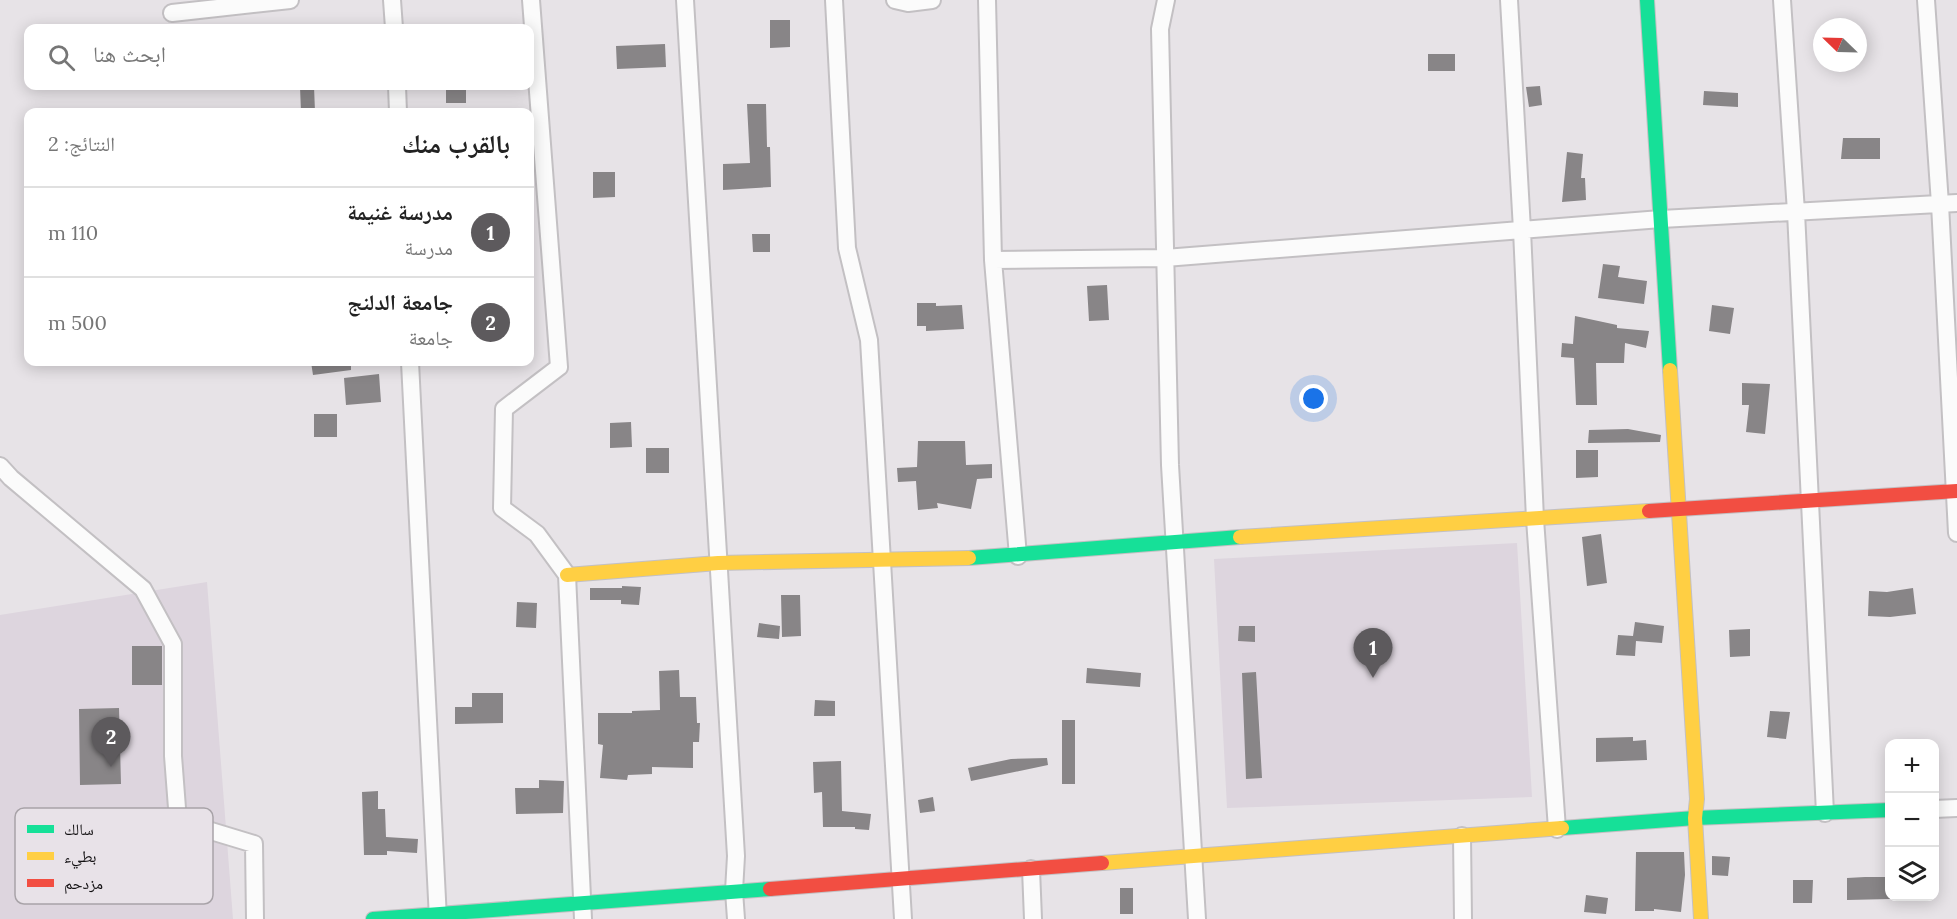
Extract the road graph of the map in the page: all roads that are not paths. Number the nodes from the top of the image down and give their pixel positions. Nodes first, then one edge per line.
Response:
1 (290, 0) edge
2 (392, 0) edge
3 (531, 0) edge
4 (685, 0) edge
5 (834, 0) edge
6 (895, 0) edge
7 (932, 0) edge
8 (987, 0) edge
9 (1166, 0) edge
10 (1509, 0) edge
11 (1647, 0) edge
12 (1782, 0) edge
13 (1926, 0) edge
14 (172, 13) dead end
15 (394, 24) edge
16 (533, 24) edge
17 (534, 39) edge
18 (397, 90) edge
19 (398, 108) edge
20 (1957, 203) edge
21 (1940, 204) junction
22 (1796, 212) junction
23 (1661, 219) junction
24 (1522, 230) junction
25 (1165, 258) junction
26 (993, 260) junction
27 (410, 366) edge
28 (0, 466) edge
29 (1956, 491) edge
30 (1810, 501) junction
31 (1679, 510) junction
32 (1535, 519) junction
33 (1957, 534) edge
34 (1174, 541) junction
35 (1018, 556) junction
36 (881, 560) junction
37 (718, 562) junction
38 (567, 575) junction
39 (177, 808) edge
40 (1957, 808) edge
41 (1939, 809) edge
42 (1885, 810) edge
43 (1825, 813) junction
44 (1695, 818) junction
45 (1557, 829) junction
46 (213, 832) edge
47 (1462, 836) junction
48 (1194, 856) junction
49 (1031, 869) junction
50 (899, 879) junction
51 (734, 891) junction
52 (583, 911) edge
53 (438, 917) edge
54 (255, 919) edge
55 (373, 919) edge
56 (736, 919) edge
57 (903, 919) edge
58 (1033, 919) edge
59 (1197, 919) edge
60 (1463, 919) edge
61 (1701, 919) edge

1 - 14 street
2 - 15 street
3 - 16 street
4 - 37 street
5 - 36 street
6 - 7 street
8 - 26 street
9 - 25 street
10 - 24 street
11 - 23 street
12 - 22 street
13 - 21 street
17 - 38 street
18 - 19 street
20 - 21 street
21 - 22 street
21 - 29 street
22 - 23 street
22 - 30 street
23 - 24 street
23 - 31 street
24 - 25 street
24 - 32 street
25 - 26 street
25 - 34 street
26 - 35 street
27 - 53 street
28 - 39 street
29 - 30 street
29 - 33 street
30 - 31 street
30 - 43 street
31 - 32 street
31 - 44 street
32 - 34 street
32 - 45 street
34 - 35 street
34 - 48 street
35 - 36 street
36 - 37 street
36 - 50 street
37 - 38 street
37 - 51 street
38 - 52 street
40 - 41 street
42 - 43 street
43 - 44 street
44 - 45 street
44 - 61 street
45 - 47 street
46 - 54 street
47 - 48 street
47 - 60 street
48 - 49 street
48 - 59 street
49 - 50 street
49 - 58 street
50 - 51 street
50 - 57 street
51 - 52 street
51 - 56 street
52 - 53 street
53 - 55 street

